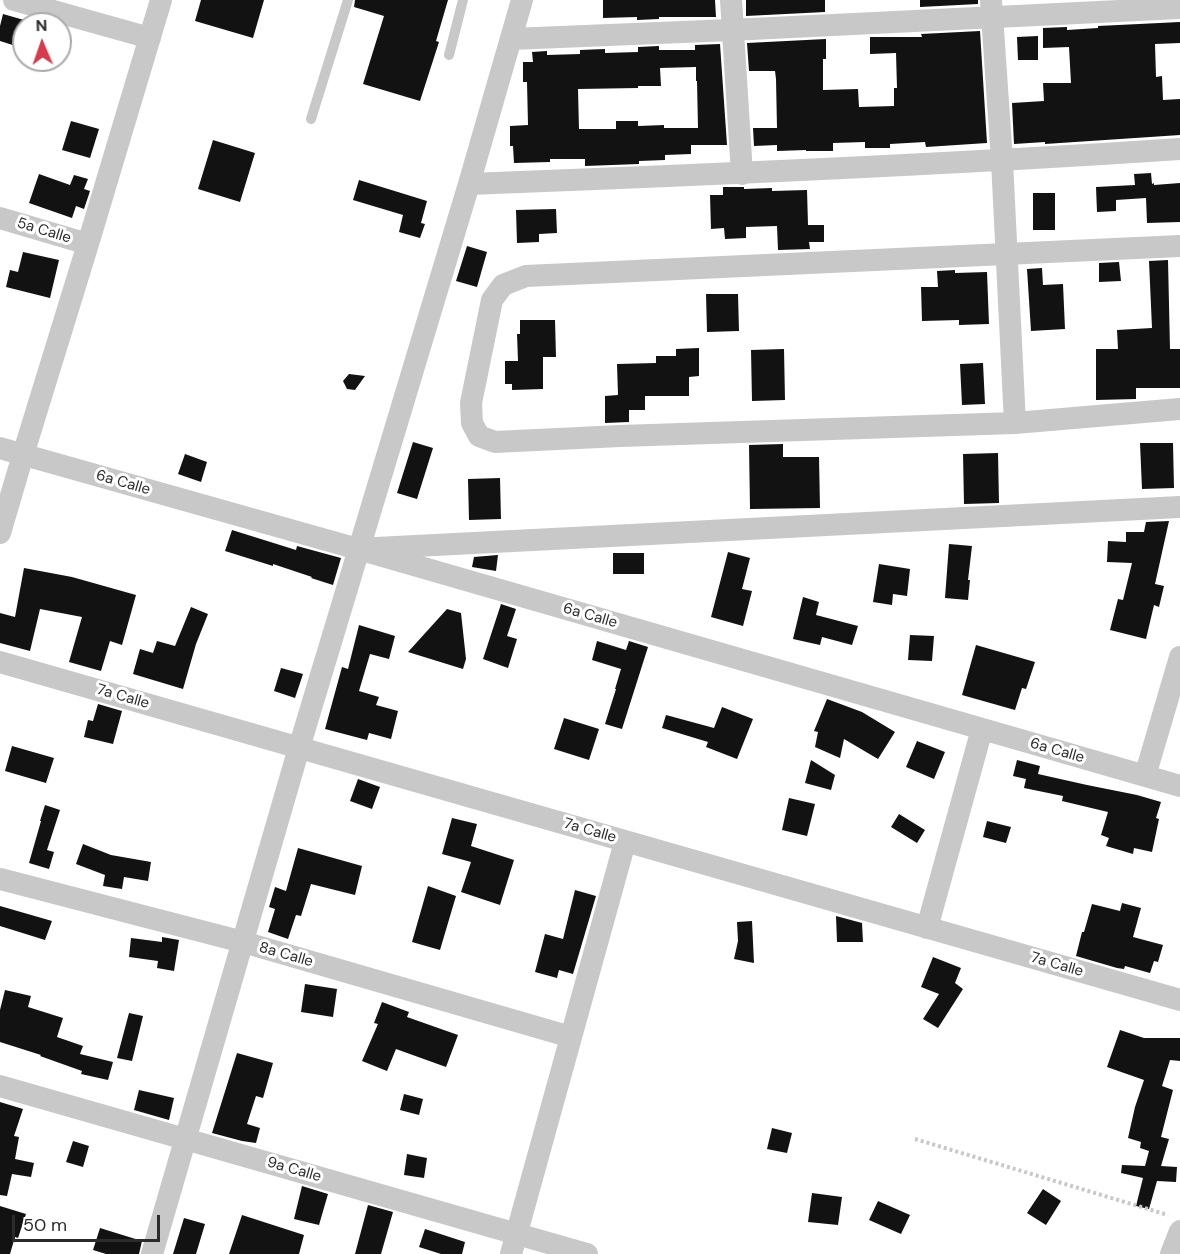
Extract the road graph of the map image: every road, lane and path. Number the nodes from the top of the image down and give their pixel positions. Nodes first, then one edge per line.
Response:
1 (14, 0) edge
2 (161, 0) edge
3 (348, 0) edge
4 (464, 0) edge
5 (522, 0) edge
6 (730, 0) edge
7 (1180, 8) edge
8 (991, 9) edge
9 (732, 30) junction
10 (150, 38) junction
11 (511, 39) junction
12 (449, 55) dead end
13 (311, 119) dead end
14 (1180, 149) edge
15 (1002, 161) junction
16 (742, 174) junction
17 (469, 184) junction
18 (0, 218) edge
19 (88, 244) junction
20 (1180, 246) edge
21 (1007, 254) junction
22 (1180, 409) edge
23 (1014, 423) junction
24 (0, 448) edge
25 (23, 455) junction
26 (1180, 507) edge
27 (0, 533) edge
28 (358, 549) junction
29 (1180, 657) edge
30 (0, 662) edge
31 (982, 729) junction
32 (299, 748) junction
33 (1145, 776) junction
34 (1180, 786) edge
35 (625, 842) junction
36 (0, 879) edge
37 (927, 928) junction
38 (243, 942) junction
39 (1180, 1000) edge
40 (571, 1037) junction
41 (0, 1086) edge
42 (186, 1139) junction
43 (915, 1139) dead end
44 (1174, 1223) edge
45 (513, 1244) edge
46 (152, 1254) edge
47 (588, 1254) edge
48 (1172, 1254) edge

1 - 10 street
2 - 10 street
3 - 13 lane
4 - 12 lane
5 - 11 street
6 - 9 street
7 - 8 street
8 - 9 street
8 - 15 street
9 - 11 street
9 - 16 street
10 - 19 street
11 - 17 street
14 - 15 street
15 - 16 street
15 - 21 street
16 - 17 street
17 - 28 street
18 - 19 street, 5a Calle
19 - 25 street
20 - 21 street
21 - 23 street
21 - 23 street
22 - 23 street
24 - 25 street, 6a Calle
25 - 27 street
25 - 28 street, 6a Calle
26 - 28 street
28 - 31 street, 6a Calle
28 - 32 street
29 - 33 street
30 - 32 street, 7a Calle
31 - 33 street, 6a Calle
31 - 37 street
32 - 35 street, 7a Calle
32 - 38 street
33 - 34 street, 6a Calle
35 - 37 street, 7a Calle
35 - 40 street
36 - 38 street, 8a Calle
37 - 39 street, 7a Calle
38 - 40 street, 8a Calle
38 - 42 street
40 - 45 street
41 - 42 street, 9a Calle
42 - 45 street, 9a Calle
42 - 46 street
43 - 44 path
44 - 48 street
45 - 47 street, 9a Calle

